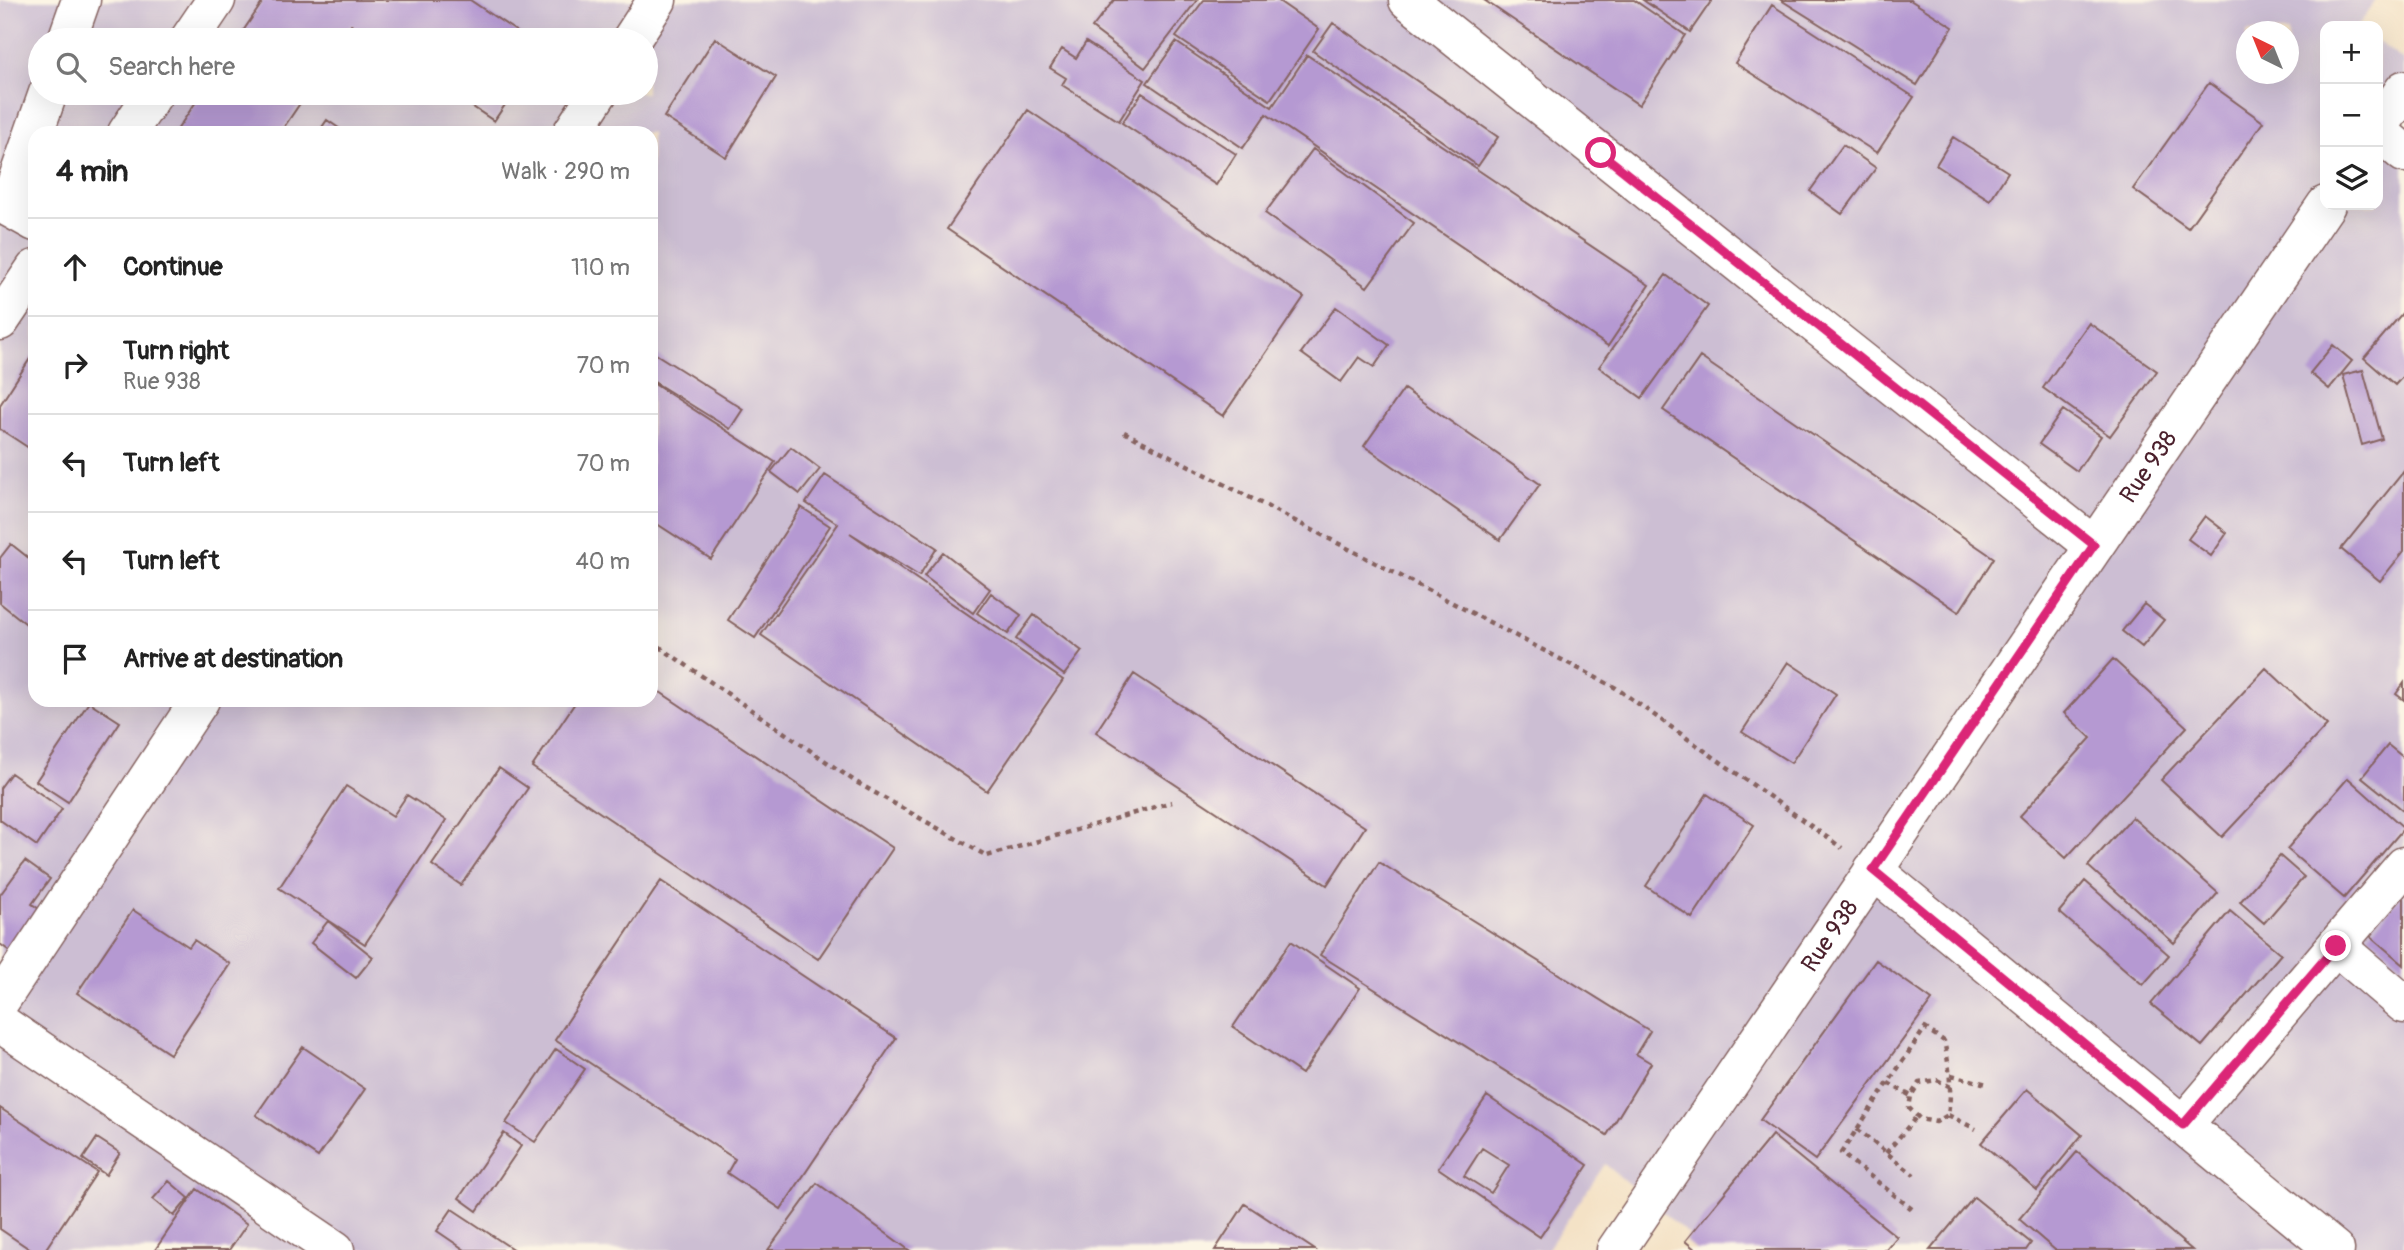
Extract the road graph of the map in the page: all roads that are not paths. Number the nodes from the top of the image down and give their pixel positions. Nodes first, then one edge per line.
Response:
1 (81, 0) edge
2 (216, 0) edge
3 (657, 0) edge
4 (1408, 0) edge
5 (71, 28) edge
6 (197, 28) edge
7 (639, 28) edge
8 (2404, 90) edge
9 (44, 105) edge
10 (146, 105) edge
11 (590, 105) edge
12 (2383, 122) edge
13 (36, 126) edge
14 (132, 126) edge
15 (577, 126) edge
16 (2383, 134) edge
17 (28, 150) edge
18 (2404, 153) edge
19 (2323, 210) edge
20 (28, 218) edge
21 (28, 279) edge
22 (0, 321) edge
23 (2094, 545) junction
24 (195, 707) edge
25 (2404, 866) edge
26 (1873, 870) junction
27 (2336, 946) junction
28 (0, 1001) edge
29 (2404, 1004) edge
30 (0, 1023) edge
31 (2183, 1125) junction
32 (298, 1240) edge
33 (335, 1250) edge
34 (1616, 1250) edge
35 (2335, 1250) edge

1 - 5 street
2 - 6 street
3 - 7 street
4 - 23 street
8 - 12 street
9 - 13 street
10 - 14 street
11 - 15 street
16 - 18 street
17 - 20 street
19 - 23 street, Rue 938
21 - 22 street
23 - 26 street, Rue 938
24 - 28 street
25 - 27 street
26 - 31 street
26 - 34 street, Rue 938
27 - 29 street
27 - 31 street
30 - 32 street
31 - 35 street
32 - 33 street

